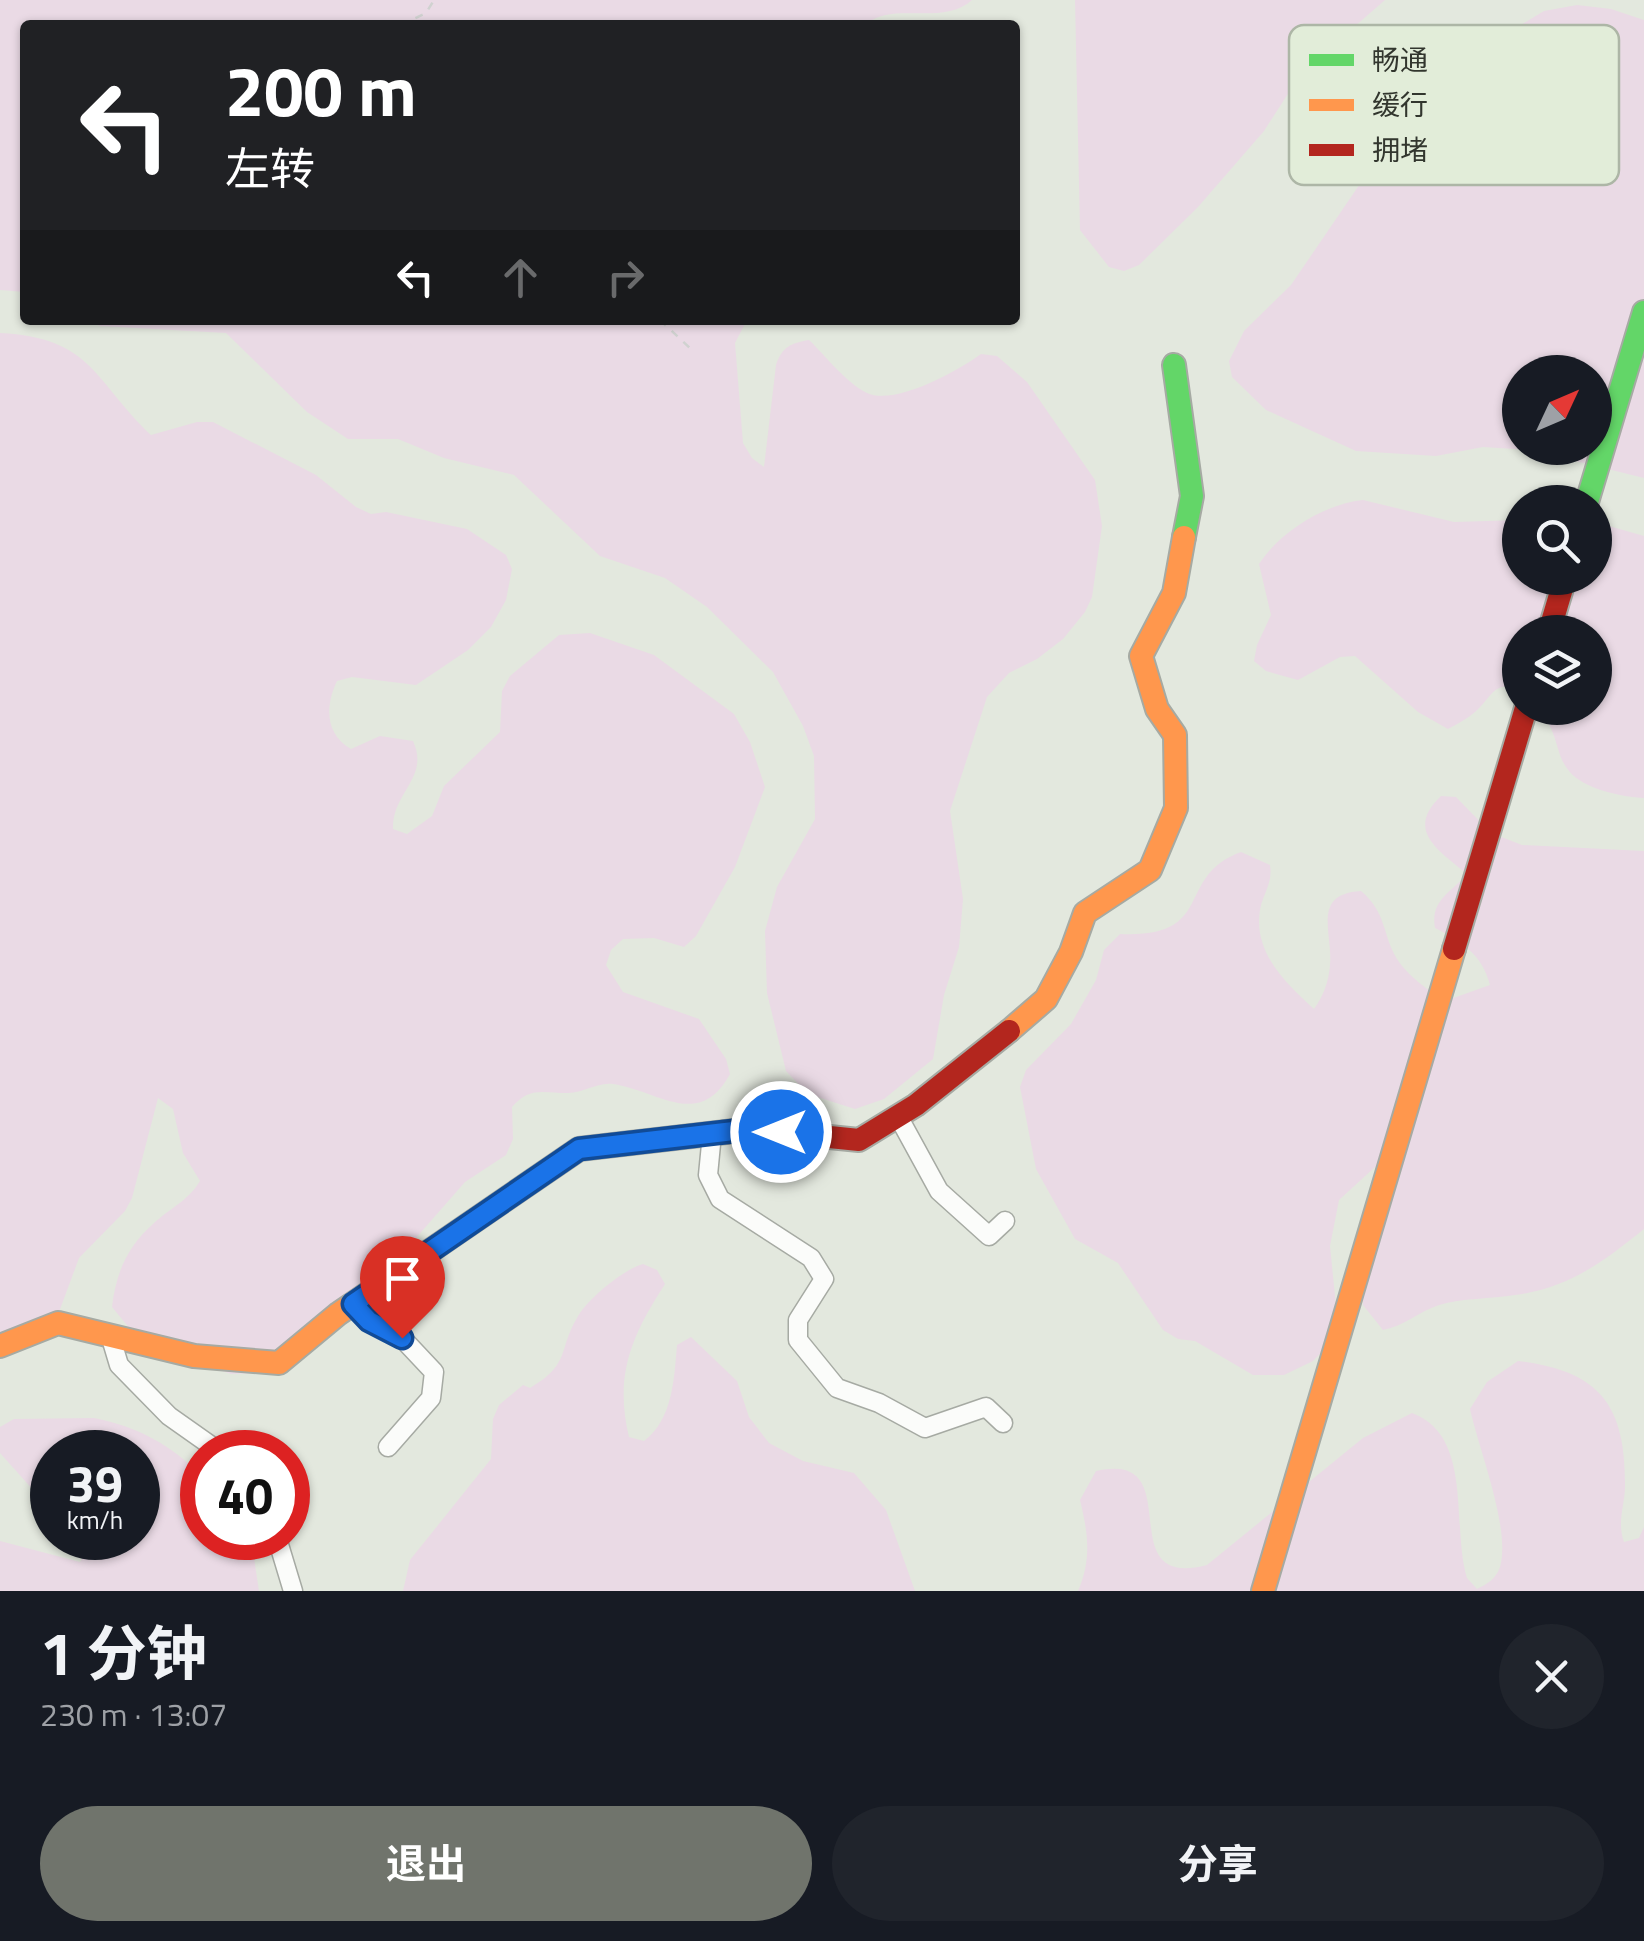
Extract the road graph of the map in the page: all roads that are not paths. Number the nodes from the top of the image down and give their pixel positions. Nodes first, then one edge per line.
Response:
1 (1644, 312) edge
2 (1174, 365) dead end
3 (1593, 485) edge
4 (1521, 725) edge
5 (898, 1116) junction
6 (712, 1134) junction
7 (1005, 1221) dead end
8 (353, 1304) junction
9 (110, 1335) junction
10 (0, 1346) edge
11 (1004, 1423) dead end
12 (189, 1430) edge
13 (388, 1447) dead end
14 (284, 1560) edge
15 (293, 1591) edge
16 (1264, 1591) edge

1 - 3 street
2 - 5 street
4 - 16 street
5 - 6 street
5 - 7 street
6 - 8 street
6 - 11 street
8 - 9 street
8 - 13 street
9 - 10 street
9 - 12 street
14 - 15 street

